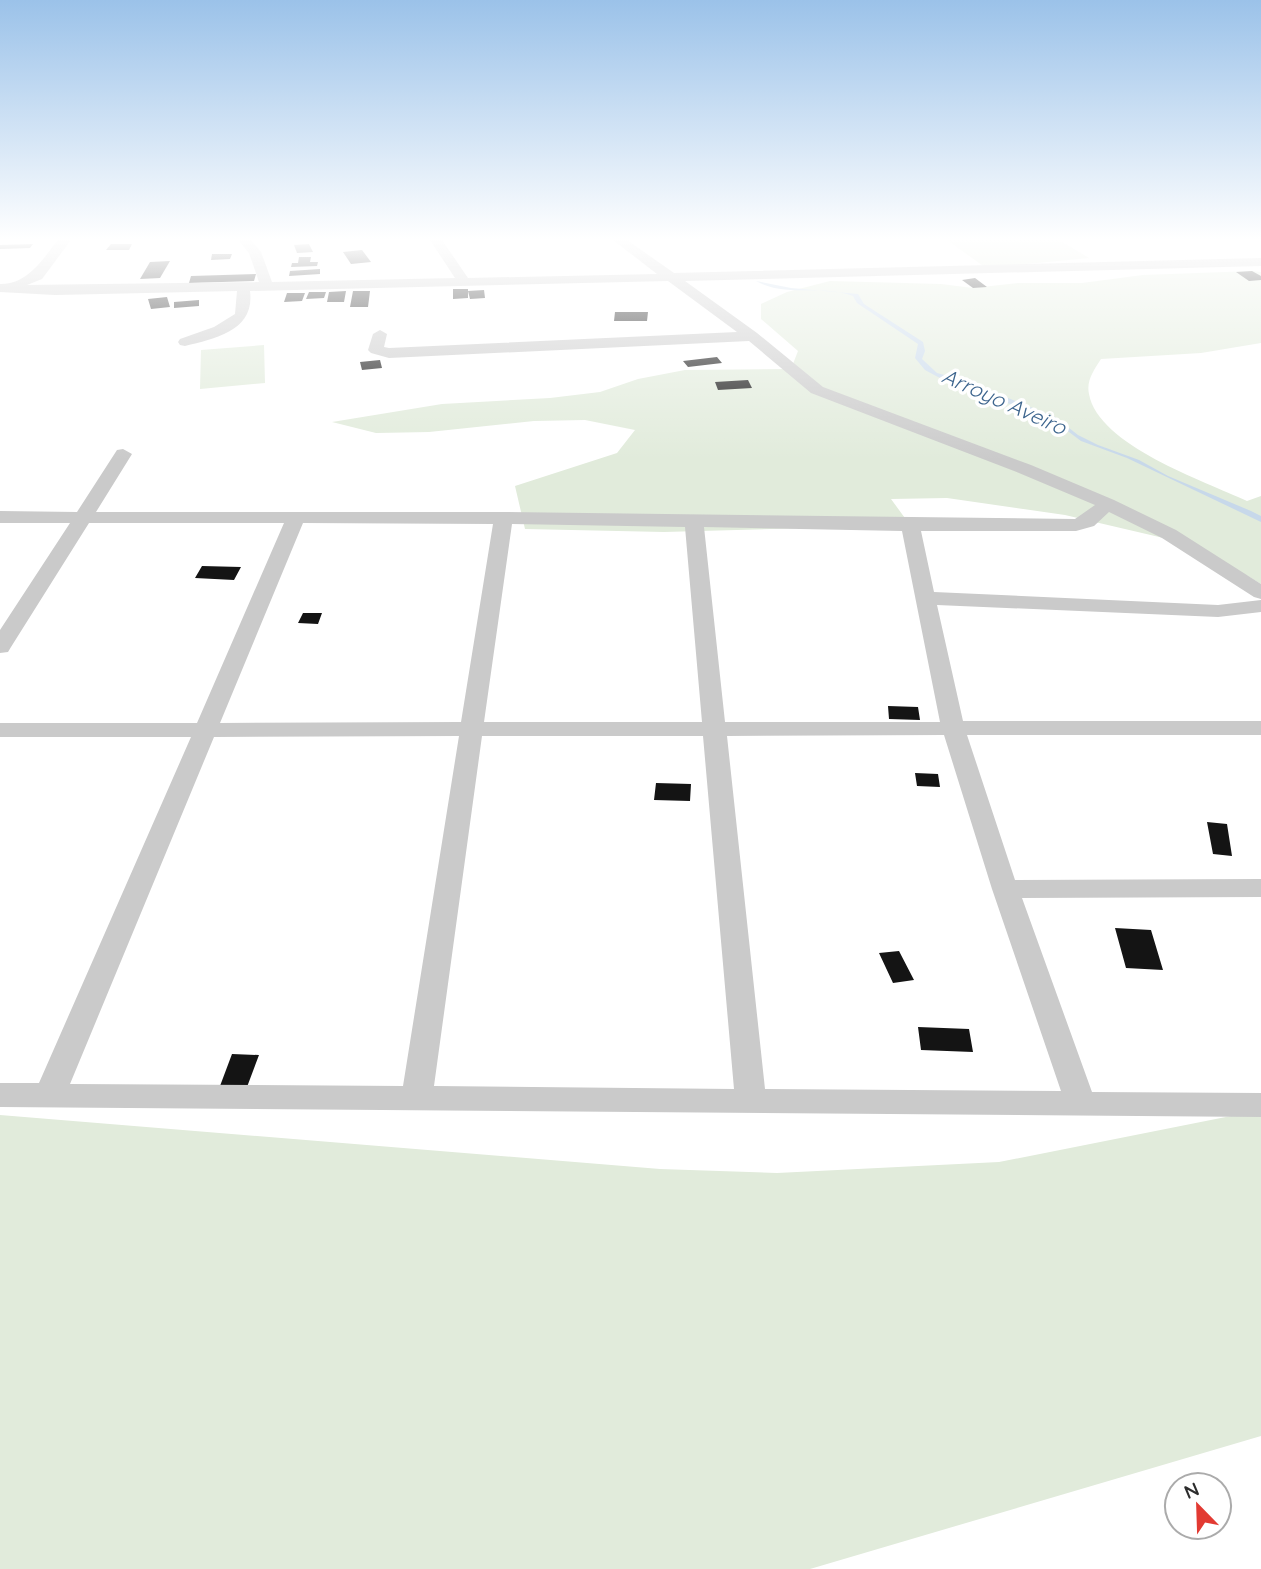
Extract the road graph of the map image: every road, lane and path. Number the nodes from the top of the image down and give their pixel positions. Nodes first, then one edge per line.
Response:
1 (243, 313) edge
2 (719, 313) edge
3 (380, 334) dead end
4 (752, 337) junction
5 (185, 342) dead end
6 (123, 454) dead end
7 (1107, 504) junction
8 (0, 517) edge
9 (83, 517) junction
10 (503, 518) junction
11 (295, 519) junction
12 (694, 521) junction
13 (910, 525) junction
14 (1261, 593) edge
15 (925, 598) junction
16 (1261, 606) edge
17 (0, 647) edge
18 (953, 728) junction
19 (1261, 728) edge
20 (471, 729) junction
21 (715, 729) junction
22 (0, 730) edge
23 (206, 730) junction
24 (1261, 888) edge
25 (1005, 889) junction
26 (0, 1095) edge
27 (50, 1095) junction
28 (417, 1099) junction
29 (751, 1102) junction
30 (1081, 1105) junction
31 (1261, 1105) edge

1 - 5 street
2 - 4 street
3 - 4 street
4 - 7 street
6 - 9 street
7 - 13 street
7 - 14 street
8 - 9 street
9 - 11 street
9 - 17 street
10 - 11 street
10 - 12 street
10 - 20 street
11 - 23 street
12 - 13 street
12 - 21 street
13 - 15 street
15 - 16 street
15 - 18 street
18 - 19 street
18 - 21 street
18 - 25 street
20 - 21 street
20 - 23 street
20 - 28 street
21 - 29 street
22 - 23 street
23 - 27 street
24 - 25 street
25 - 30 street
26 - 27 street
27 - 28 street
28 - 29 street
29 - 30 street
30 - 31 street

